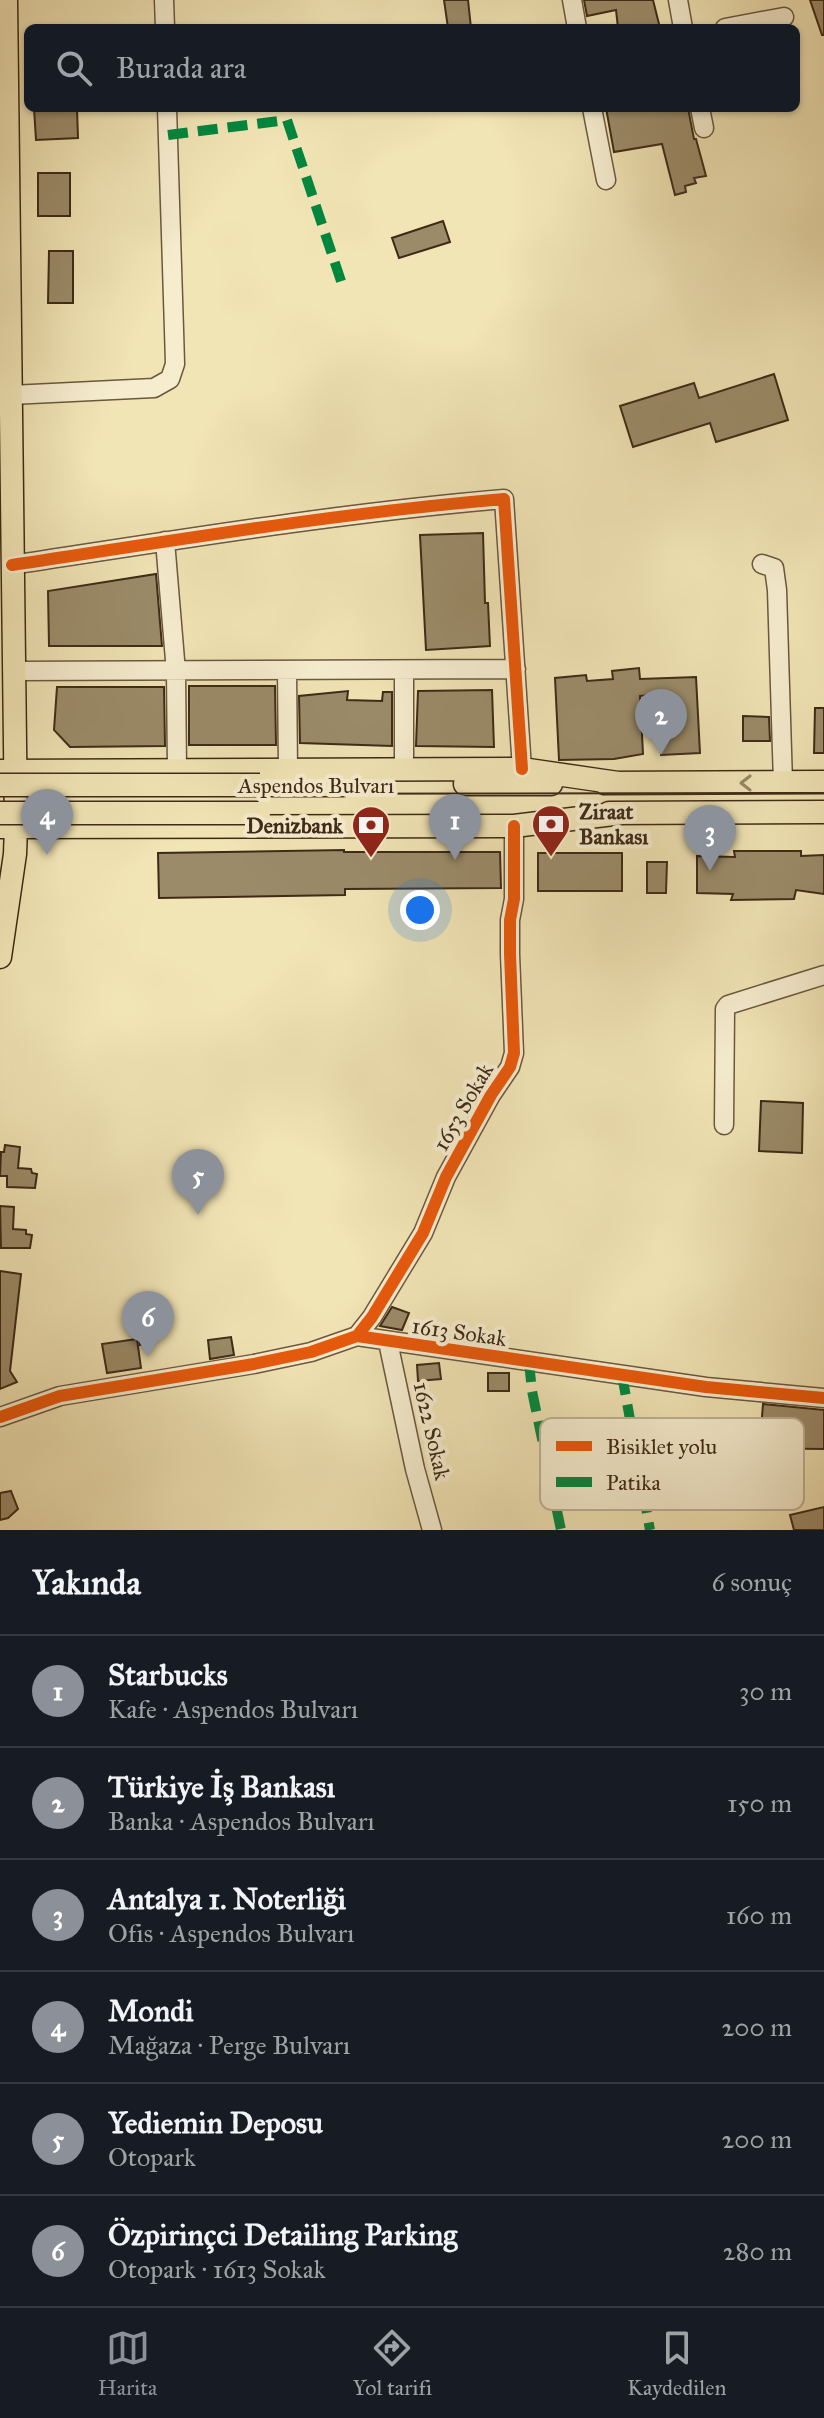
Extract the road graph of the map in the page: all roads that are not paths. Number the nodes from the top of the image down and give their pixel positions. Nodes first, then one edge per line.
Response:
1 (6, 0) edge
2 (164, 0) edge
3 (572, 0) edge
4 (678, 0) edge
5 (784, 17) dead end
6 (165, 24) edge
7 (576, 24) edge
8 (682, 24) edge
9 (746, 24) edge
10 (167, 112) edge
11 (593, 112) edge
12 (701, 112) edge
13 (704, 128) dead end
14 (606, 180) dead end
15 (11, 395) junction
16 (165, 541) junction
17 (762, 564) dead end
18 (12, 565) junction
19 (516, 669) junction
20 (404, 670) junction
21 (14, 671) junction
22 (287, 671) junction
23 (176, 672) junction
24 (522, 769) junction
25 (46, 770) junction
26 (177, 770) junction
27 (288, 770) junction
28 (404, 770) junction
29 (5, 776) edge
30 (824, 782) edge
31 (618, 783) junction
32 (783, 783) junction
33 (824, 812) edge
34 (622, 813) junction
35 (5, 822) edge
36 (514, 826) junction
37 (51, 827) junction
38 (0, 957) edge
39 (824, 975) edge
40 (724, 1125) dead end
41 (357, 1336) junction
42 (388, 1342) junction
43 (824, 1398) edge
44 (0, 1417) edge
45 (432, 1530) edge

1 - 15 main road
2 - 6 street
3 - 7 street
4 - 8 street
5 - 9 street
10 - 15 street
11 - 14 street
12 - 13 street
15 - 18 main road
16 - 18 street
16 - 19 street
16 - 23 street
17 - 32 street
18 - 21 main road
19 - 20 street
19 - 24 street
20 - 22 street
20 - 28 street
21 - 23 street
21 - 29 main road
22 - 23 street
22 - 27 street
23 - 26 street
24 - 28 main road
24 - 31 main road
25 - 26 main road
25 - 29 main road
25 - 37 main road
26 - 27 main road
27 - 28 main road
29 - 31 main road, Aspendos Bulvarı, bridge
29 - 35 main road
30 - 32 main road, Aspendos Bulvarı
32 -> 31 main road, Aspendos Bulvarı
33 - 34 main road, Aspendos Bulvarı
34 - 35 main road, Aspendos Bulvarı, bridge
34 - 36 main road
35 - 37 main road
35 - 38 main road
36 - 37 main road
36 - 41 street, 1653 Sokak
39 - 40 street
41 - 42 street, 1613 Sokak
41 - 44 street
42 - 43 street, 1613 Sokak
42 - 45 street, 1622 Sokak

